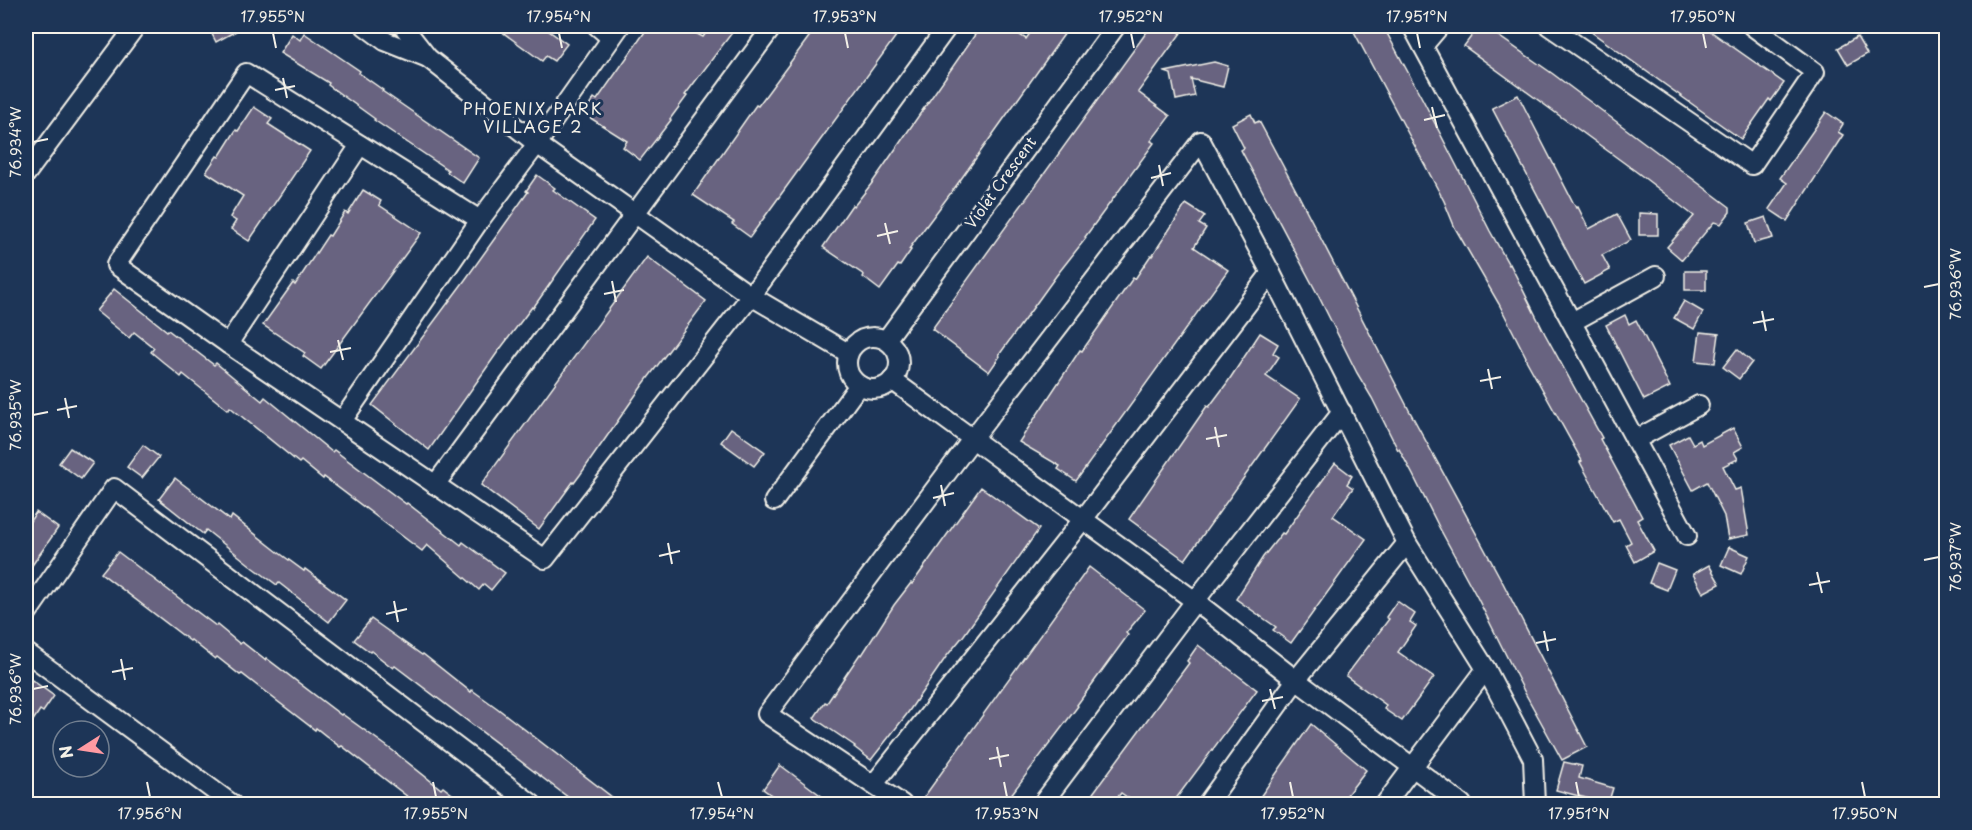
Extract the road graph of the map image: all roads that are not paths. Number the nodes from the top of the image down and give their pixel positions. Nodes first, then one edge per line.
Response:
1 (136, 26) edge
2 (365, 26) edge
3 (403, 26) edge
4 (597, 26) edge
5 (773, 26) edge
6 (948, 26) edge
7 (1116, 26) edge
8 (1412, 26) edge
9 (1440, 26) edge
10 (1549, 26) edge
11 (1752, 26) edge
12 (616, 32) edge
13 (1423, 46) junction
14 (428, 58) junction
15 (537, 144) junction
16 (360, 145) junction
17 (26, 174) edge
18 (635, 213) junction
19 (480, 220) junction
20 (1271, 273) junction
21 (1656, 276) dead end
22 (751, 296) junction
23 (1572, 322) junction
24 (886, 340) junction
25 (228, 344) junction
26 (848, 353) junction
27 (892, 380) junction
28 (859, 385) junction
29 (1699, 405) dead end
30 (1342, 412) junction
31 (342, 421) junction
32 (973, 438) junction
33 (1635, 440) junction
34 (435, 485) junction
35 (774, 501) dead end
36 (1084, 518) junction
37 (1687, 536) dead end
38 (1407, 543) junction
39 (1195, 601) junction
40 (26, 615) edge
41 (26, 652) edge
42 (1486, 669) junction
43 (1296, 680) junction
44 (1413, 768) junction
45 (874, 784) junction
46 (523, 802) edge
47 (232, 804) edge
48 (902, 804) edge
49 (1042, 804) edge
50 (1207, 804) edge
51 (1385, 804) edge
52 (1462, 804) edge
53 (1535, 804) edge

1 - 17 street
2 - 14 street
3 - 14 street
4 - 12 street
5 - 18 street
6 - 22 street
7 - 24 street, Violet Crescent
8 - 13 street
9 - 13 street
10 - 11 street
12 - 15 street
13 - 23 street
14 - 15 street
15 - 18 street
15 - 19 street
16 - 19 street
16 - 25 street
16 - 25 street
18 - 22 street
18 - 34 street
19 - 31 street
20 - 30 street
20 - 32 street
20 - 36 street
21 - 23 street
22 - 26 street
22 - 34 street
23 - 33 street
24 - 26 street
24 - 27 street
25 - 31 street
26 - 28 street
27 - 28 street
27 - 32 street
28 - 35 street
29 - 33 street
30 - 38 street
30 - 39 street
31 - 34 street
32 - 36 street
32 - 45 street
33 - 37 street
36 - 39 street
36 - 45 street
38 - 42 street
38 - 43 street
39 - 43 street
39 - 49 street
40 - 46 street
41 - 47 street
42 - 44 street
42 - 53 street
43 - 44 street
43 - 50 street
44 - 51 street
44 - 52 street
45 - 48 street

